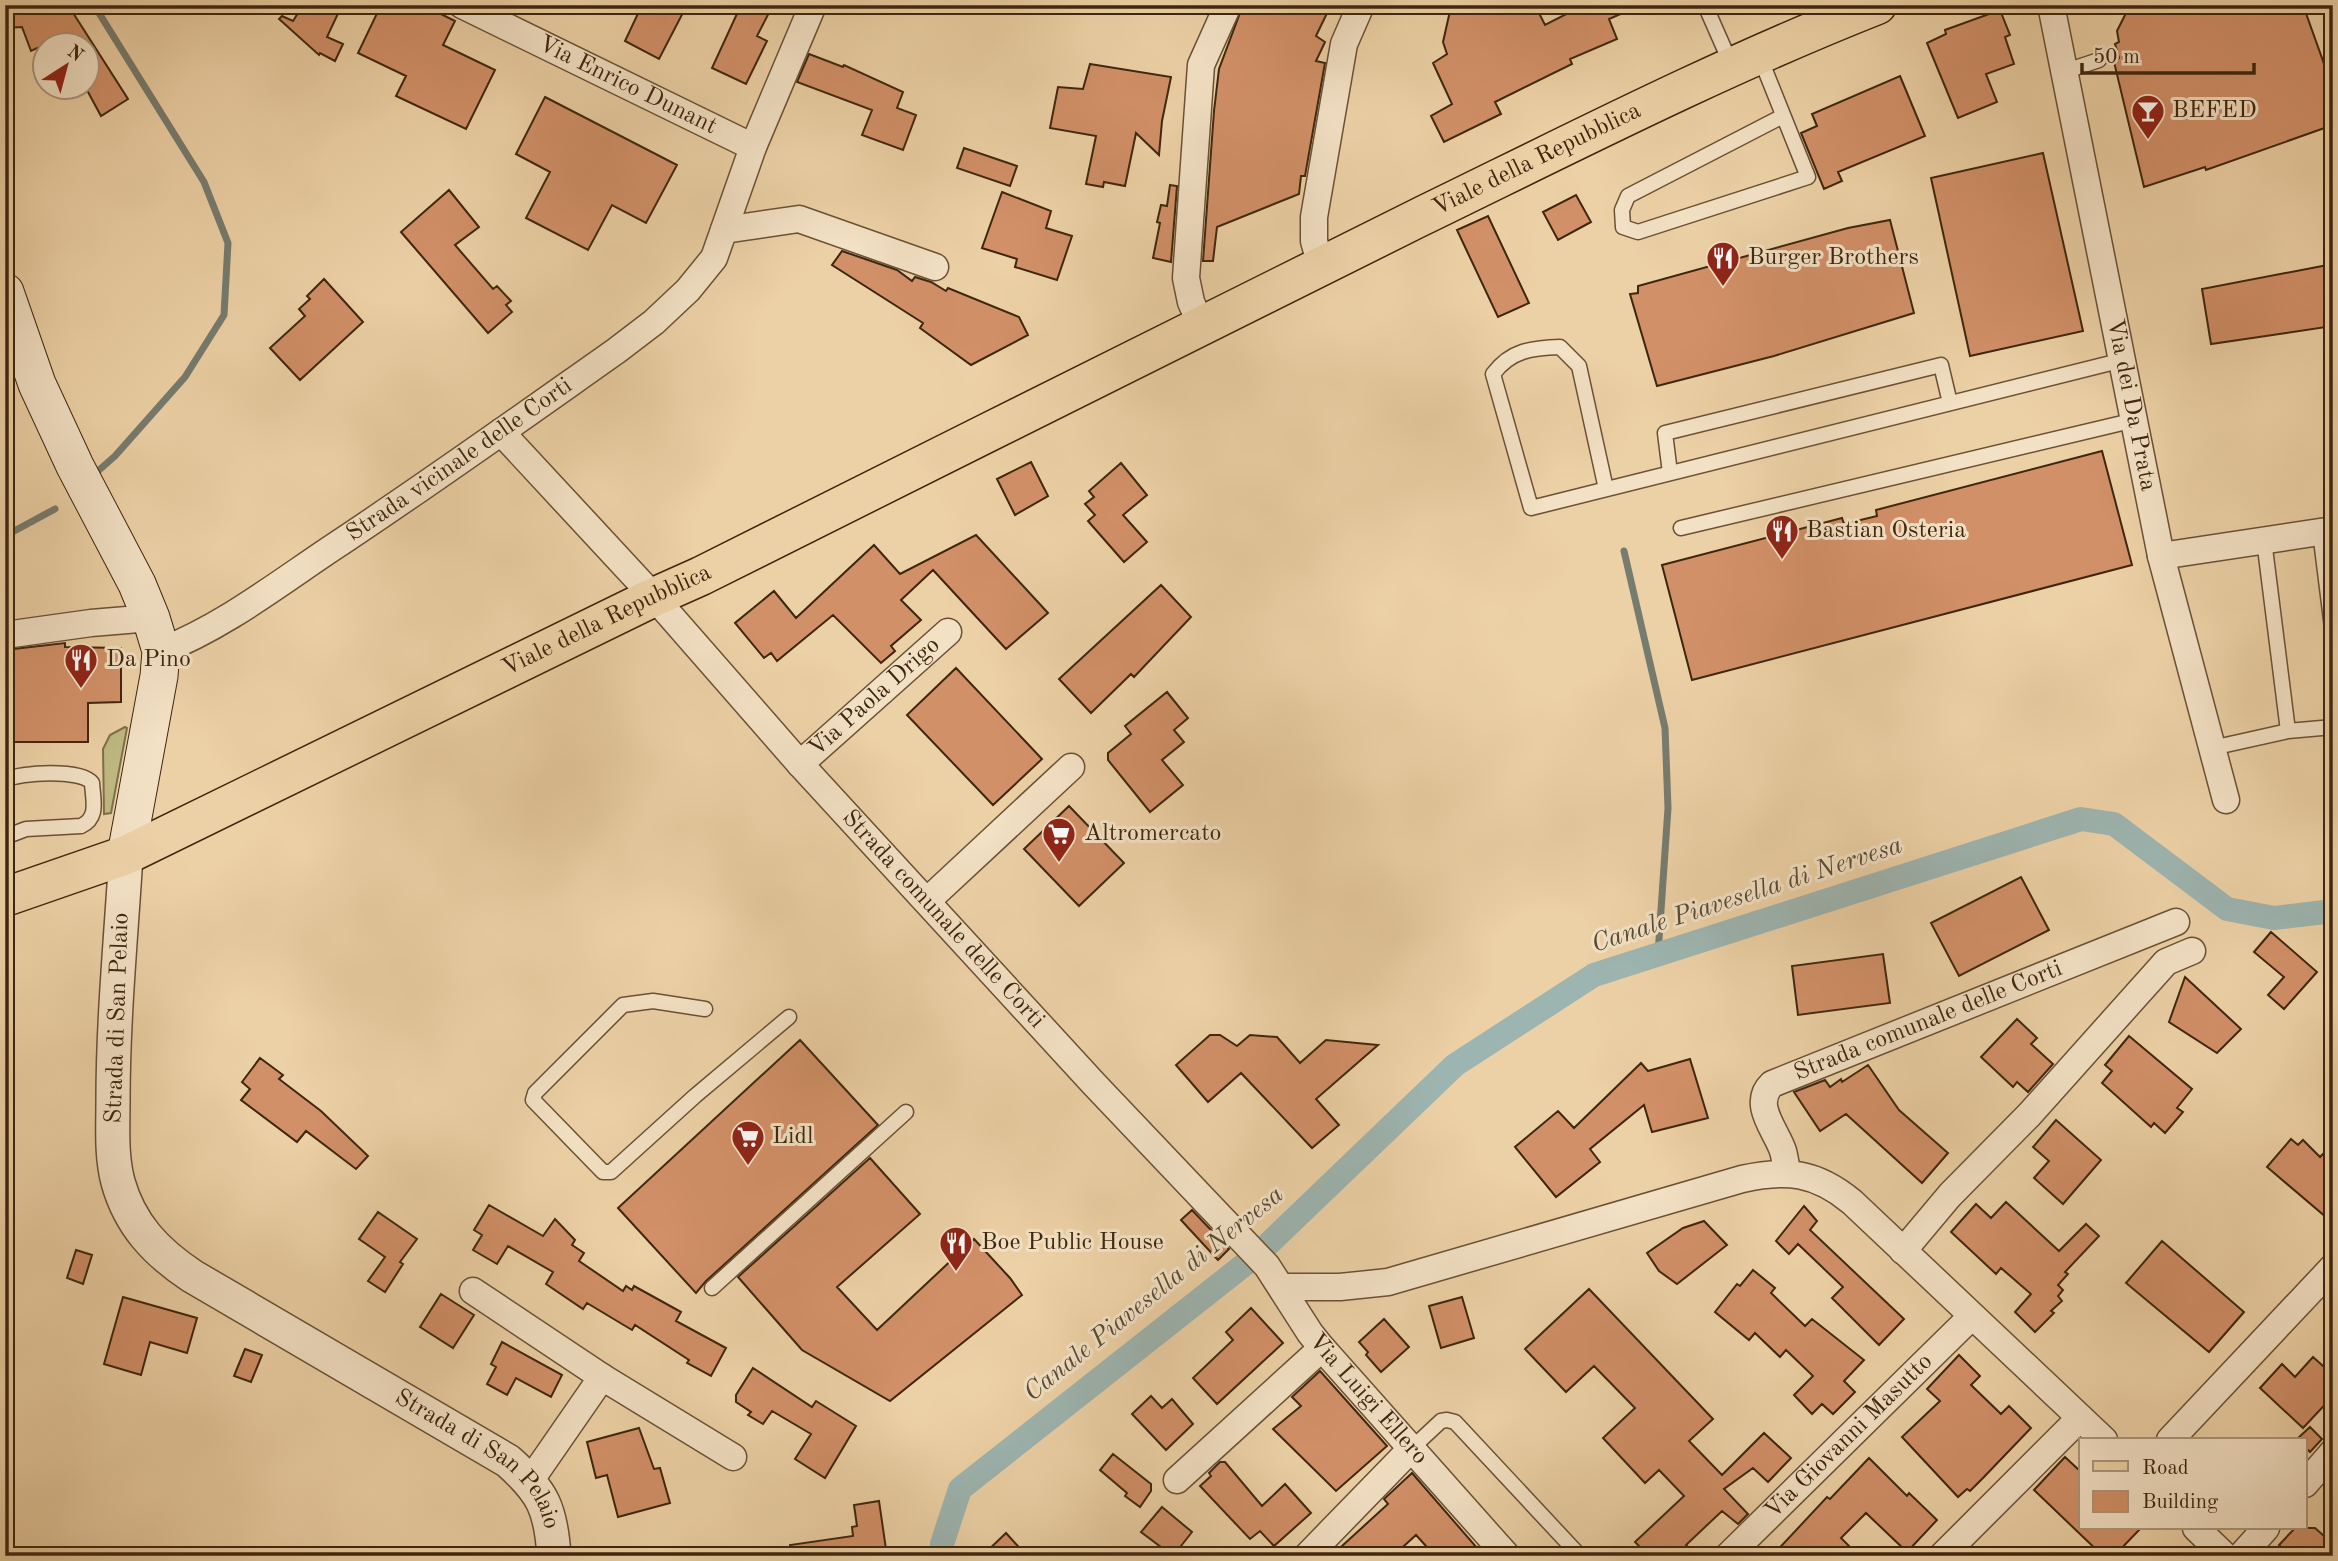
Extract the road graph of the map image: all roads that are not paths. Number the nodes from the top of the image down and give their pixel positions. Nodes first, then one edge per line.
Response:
1 (462, 5) edge
2 (813, 5) edge
3 (1228, 5) edge
4 (1361, 5) edge
5 (1705, 5) edge
6 (2051, 5) edge
7 (1866, 7) edge
8 (1745, 60) junction
9 (2099, 60) dead end
10 (2066, 71) junction
11 (1783, 116) junction
12 (753, 147) junction
13 (724, 230) junction
14 (1321, 266) junction
15 (935, 267) dead end
16 (5, 292) edge
17 (1201, 325) junction
18 (2123, 360) junction
19 (1950, 403) junction
20 (2135, 420) junction
21 (501, 432) junction
22 (1670, 473) junction
23 (1606, 489) junction
24 (1681, 528) dead end
25 (2326, 531) edge
26 (2263, 540) junction
27 (2161, 556) junction
28 (654, 597) junction
29 (948, 632) dead end
30 (156, 634) junction
31 (5, 635) edge
32 (2333, 636) edge
33 (2333, 727) edge
34 (2288, 731) junction
35 (2213, 748) junction
36 (800, 764) junction
37 (1071, 766) dead end
38 (5, 780) edge
39 (2226, 800) dead end
40 (5, 837) edge
41 (126, 855) junction
42 (5, 897) edge
43 (927, 901) junction
44 (2176, 922) dead end
45 (2192, 951) dead end
46 (705, 1009) dead end
47 (789, 1017) dead end
48 (906, 1112) dead end
49 (1787, 1173) junction
50 (1239, 1236) joint
51 (1903, 1251) junction
52 (2333, 1267) edge
53 (1274, 1277) junction
54 (712, 1288) dead end
55 (473, 1291) dead end
56 (1971, 1317) junction
57 (1322, 1348) junction
58 (602, 1377) junction
59 (2080, 1418) junction
60 (2102, 1438) edge
61 (2172, 1438) edge
62 (1411, 1449) junction
63 (2333, 1452) edge
64 (733, 1457) dead end
65 (1177, 1480) dead end
66 (530, 1481) junction
67 (2306, 1483) edge
68 (2198, 1530) edge
69 (2264, 1530) edge
70 (554, 1556) edge
71 (1307, 1556) edge
72 (1507, 1556) edge
73 (1580, 1556) edge
74 (1727, 1556) edge
75 (1942, 1556) edge
76 (2225, 1556) edge
77 (2241, 1556) edge

1 - 12 street, Via Enrico Dunant
2 - 12 street, Strada vicinale delle Corti
3 - 17 street
4 - 14 street
5 - 8 lane
6 - 10 street, Via dei Da Prata
7 - 8 main road, Viale della Repubblica
8 - 11 lane
8 - 14 main road, Viale della Repubblica
9 - 10 lane
10 - 18 street, Via dei Da Prata
11 - 11 lane
12 - 13 street, Strada vicinale delle Corti
13 - 15 street
13 - 21 street, Strada vicinale delle Corti
14 - 17 main road, Viale della Repubblica
16 - 30 main road, Strada di San Pelaio
17 - 28 main road, Viale della Repubblica
18 - 19 lane
18 - 20 street, Via dei Da Prata
19 - 22 lane
19 - 22 lane
20 - 24 lane
20 - 27 street, Via dei Da Prata
21 - 28 street, Strada comunale delle Corti
21 - 30 street, Strada vicinale delle Corti
22 - 23 lane
23 - 23 lane
25 - 26 street
25 - 32 lane
26 - 27 street
26 - 34 lane
27 - 35 street, Via dei Da Prata
28 - 36 street, Strada comunale delle Corti
28 - 41 main road, Viale della Repubblica
29 - 36 street, Via Paola Drigo
30 - 31 street, Strada vicinale delle Corti
30 - 41 main road, Strada di San Pelaio
33 - 34 lane
34 - 35 lane
35 - 39 street, Via dei Da Prata
36 - 43 street, Strada comunale delle Corti
37 - 43 street
38 - 40 lane
41 - 42 main road, Viale della Repubblica
41 - 66 street, Strada di San Pelaio
43 - 50 street, Strada comunale delle Corti
44 - 49 street, Strada comunale delle Corti
45 - 51 street
46 - 47 lane
48 - 54 lane
49 - 51 street
49 - 53 street
50 - 53 street, Via Luigi Ellero
51 - 56 street
52 - 61 street
53 - 57 street, Via Luigi Ellero
55 - 58 street
56 - 59 street
56 - 74 street, Via Giovanni Masutto
57 - 62 street, Via Luigi Ellero
57 - 65 street
58 - 64 street
58 - 66 street
59 - 60 street
59 - 75 street
62 - 71 street
62 - 72 street, Via Luigi Ellero
62 - 73 lane
63 - 67 street
66 - 70 street, Strada di San Pelaio
68 - 76 street
69 - 77 street

